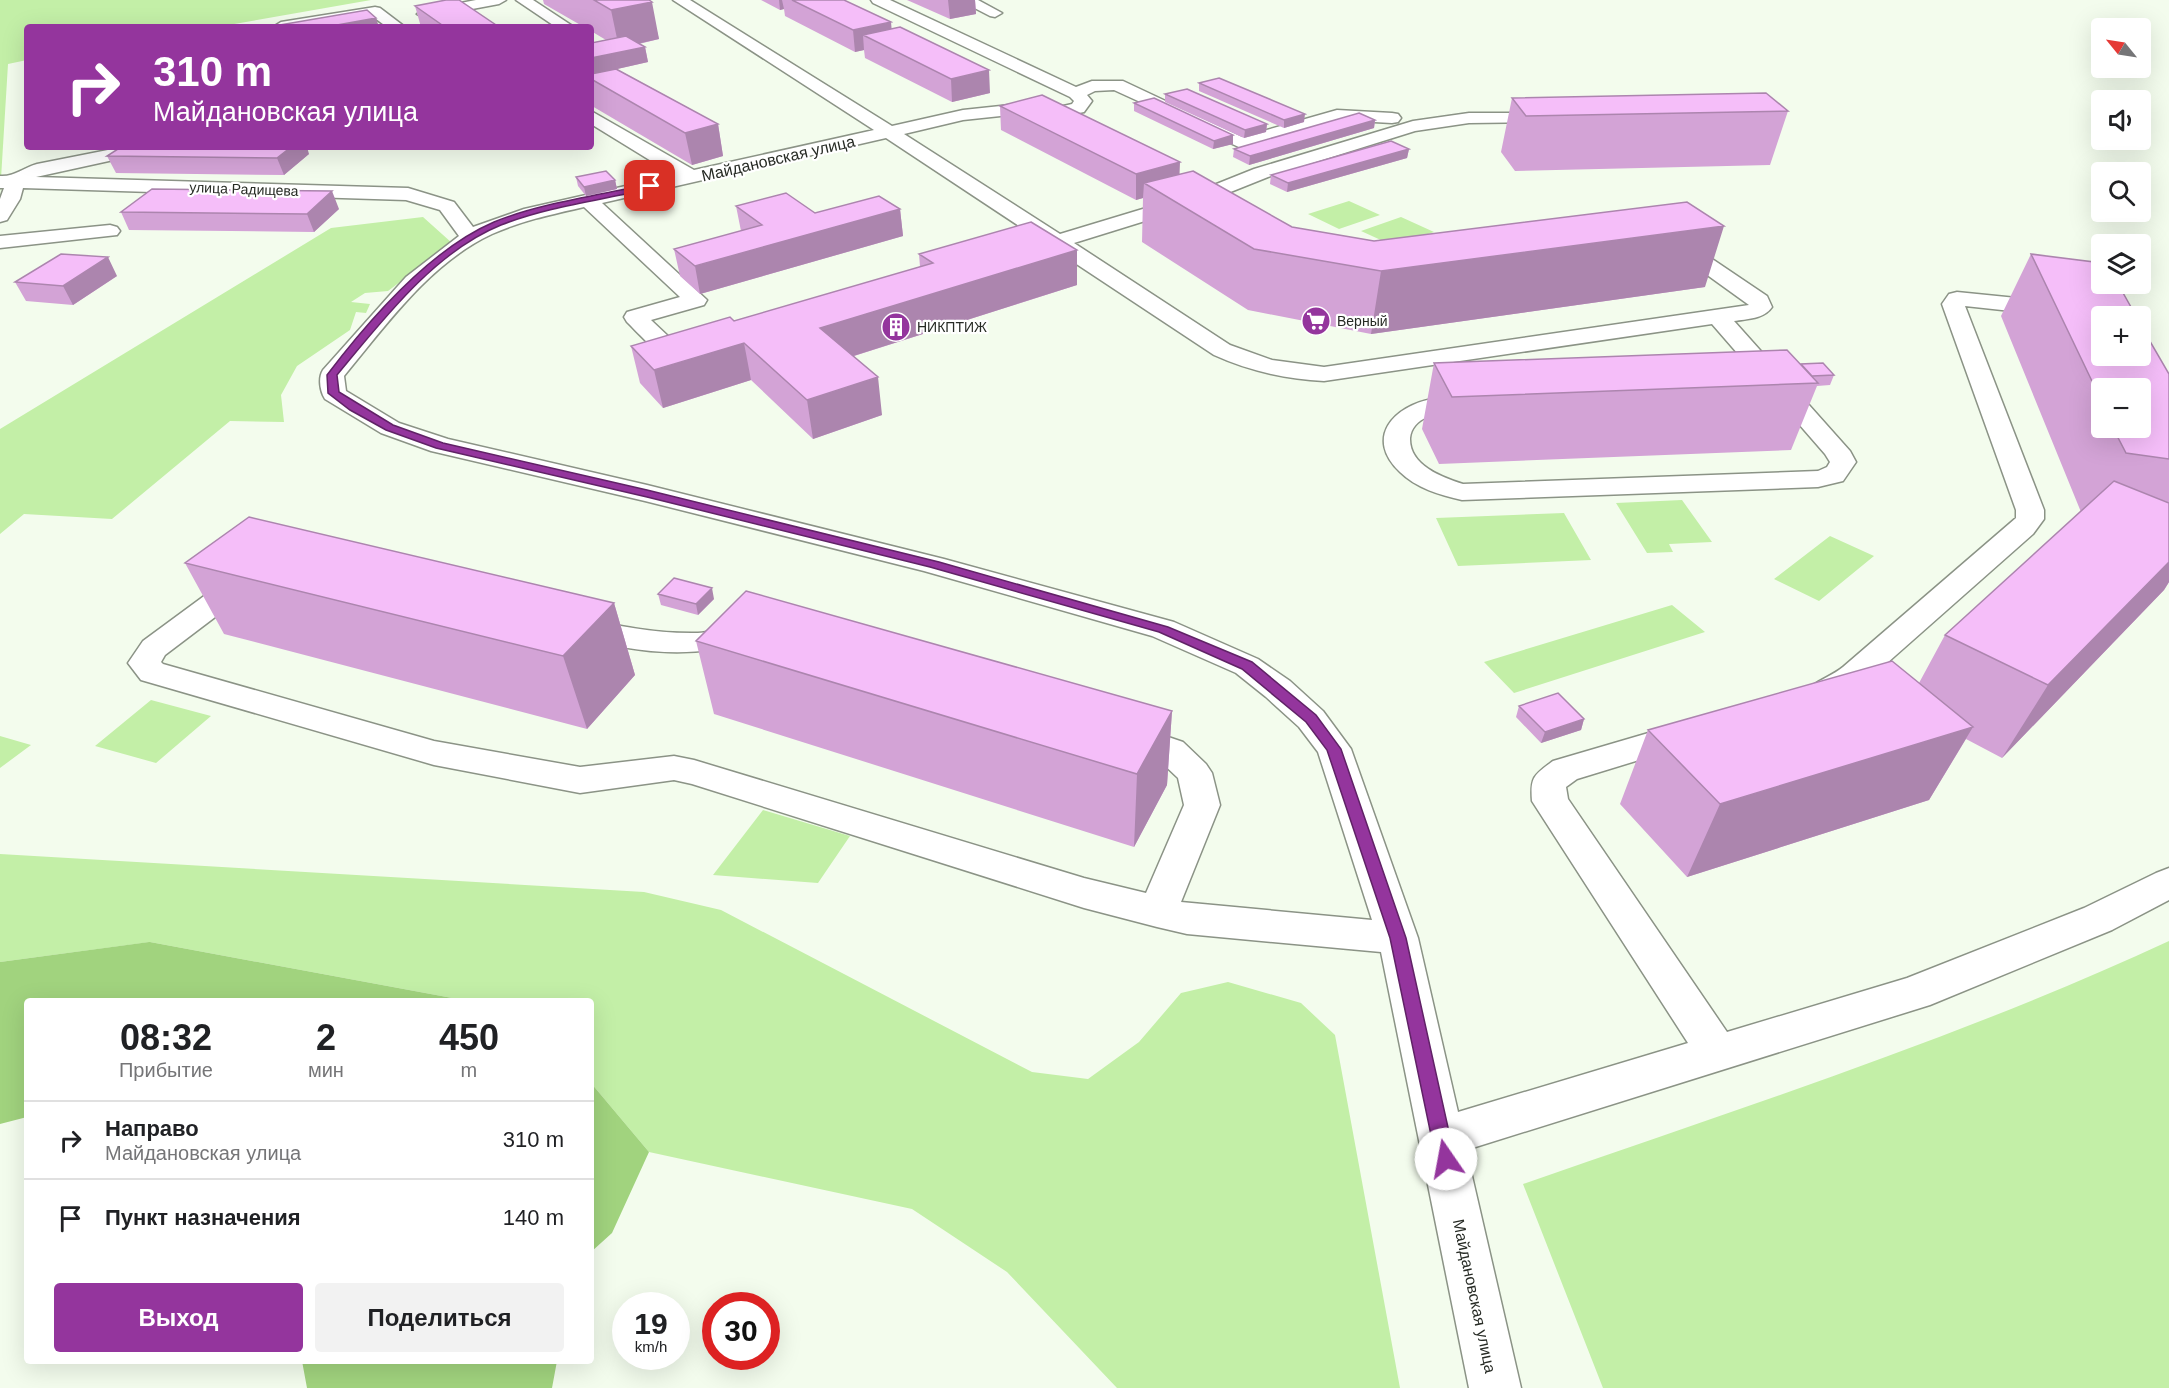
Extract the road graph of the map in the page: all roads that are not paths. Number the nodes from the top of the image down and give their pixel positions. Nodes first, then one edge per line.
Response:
1 (499, 0) edge
2 (523, 0) edge
3 (680, 0) edge
4 (878, 0) edge
5 (966, 0) edge
6 (466, 6) junction
7 (995, 13) dead end
8 (481, 17) edge
9 (299, 24) edge
10 (392, 24) edge
11 (561, 24) edge
12 (1076, 93) junction
13 (1574, 117) edge
14 (594, 118) edge
15 (1258, 122) edge
16 (1432, 122) junction
17 (1279, 131) junction
18 (891, 133) junction
19 (68, 150) edge
20 (135, 150) edge
21 (33, 171) junction
22 (691, 177) junction
23 (5, 196) edge
24 (1196, 199) junction
25 (588, 200) junction
26 (1217, 210) edge
27 (110, 231) dead end
28 (470, 237) junction
29 (1655, 238) edge
30 (1043, 240) junction
31 (0, 242) edge
32 (2091, 315) edge
33 (1718, 317) junction
34 (721, 330) edge
35 (1785, 393) junction
36 (1750, 394) edge
37 (1499, 403) edge
38 (272, 563) edge
39 (550, 621) edge
40 (776, 636) edge
41 (1790, 702) edge
42 (1093, 725) edge
43 (1712, 726) edge
44 (2169, 883) edge
45 (1157, 912) junction
46 (1398, 938) junction
47 (1718, 1054) junction
48 (1441, 1137) junction
49 (1495, 1388) edge

1 - 6 street
2 - 11 street
3 - 18 street, Майдановская улица
4 - 12 street
5 - 7 street
6 - 8 street
6 - 10 street
9 - 10 street
12 - 17 street
12 - 18 street
13 - 16 street
14 - 22 street
15 - 17 street
16 - 17 street
16 - 24 street
18 - 22 street, Майдановская улица
18 - 30 street
19 - 21 street
20 - 21 street
21 - 23 street
22 - 25 street, Майдановская улица
23 - 28 street, улица Радищева
24 - 26 street
24 - 30 street
25 - 28 street, Майдановская улица
25 - 34 street
27 - 31 street
28 - 46 street, Майдановская улица
29 - 33 street
30 - 33 street
32 - 41 street
33 - 35 street
35 - 36 street
35 - 37 street
38 - 45 street
39 - 40 street
42 - 45 street
43 - 47 street
44 - 47 street
45 - 46 street
46 - 48 street, Майдановская улица
47 - 48 street
48 - 49 street, Майдановская улица

